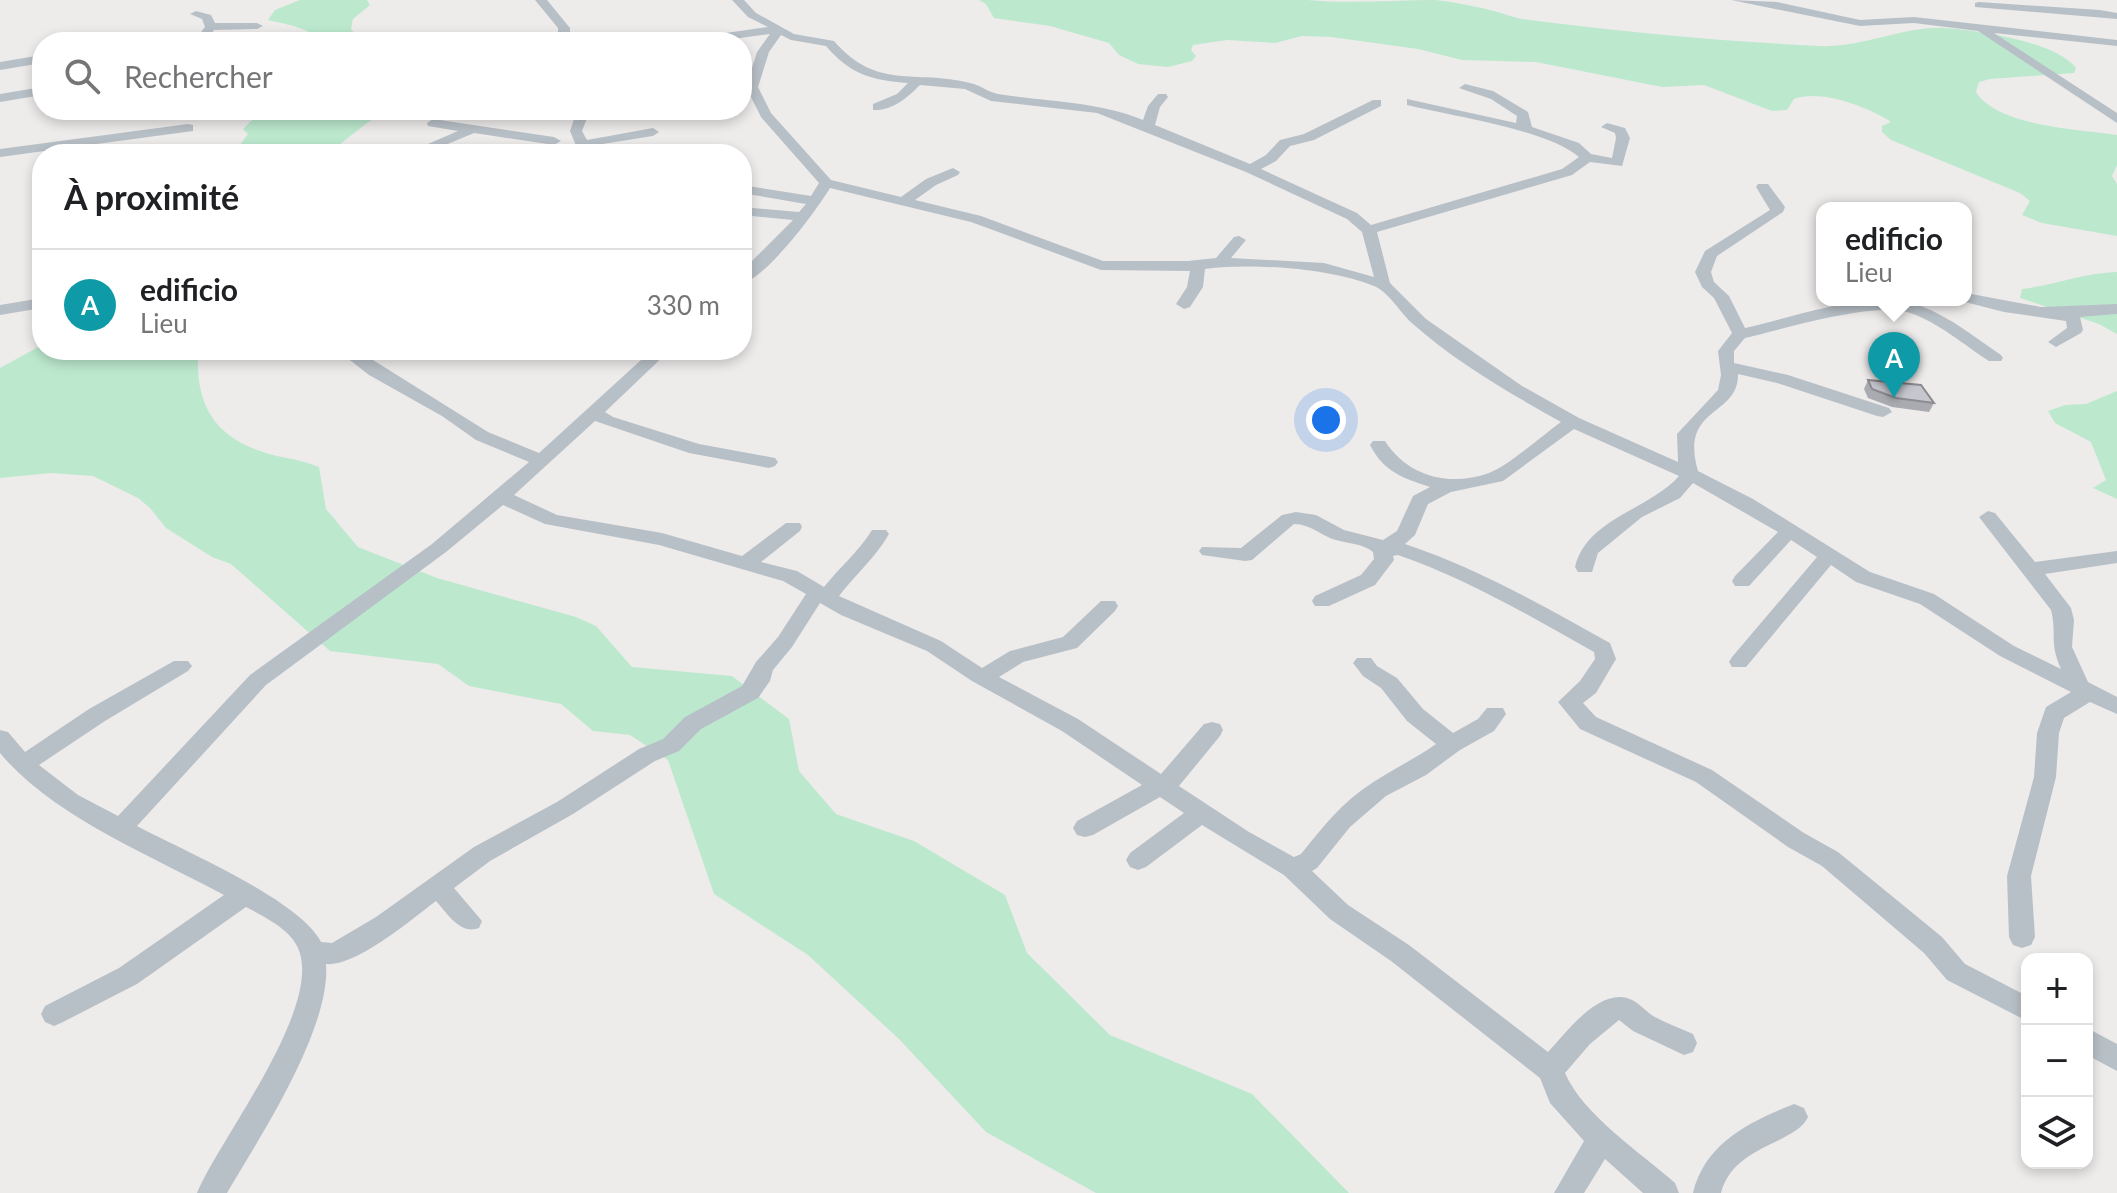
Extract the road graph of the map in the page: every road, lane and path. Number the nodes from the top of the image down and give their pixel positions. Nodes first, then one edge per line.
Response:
1 (541, 0) edge
2 (738, 0) edge
3 (1737, 0) edge
4 (2112, 1) edge
5 (1979, 5) dead end
6 (196, 14) dead end
7 (2117, 16) edge
8 (2031, 18) dead end
9 (257, 26) dead end
10 (211, 27) junction
11 (1981, 29) junction
12 (780, 30) junction
13 (2055, 30) dead end
14 (207, 32) edge
15 (564, 32) edge
16 (752, 34) edge
17 (2069, 37) junction
18 (2111, 40) edge
19 (32, 61) edge
20 (0, 66) edge
21 (916, 82) junction
22 (1465, 88) dead end
23 (32, 93) edge
24 (1162, 97) dead end
25 (0, 98) edge
26 (1411, 102) dead end
27 (1377, 103) dead end
28 (877, 107) dead end
29 (2117, 119) edge
30 (579, 120) edge
31 (433, 123) dead end
32 (1148, 125) junction
33 (1607, 127) dead end
34 (188, 128) dead end
35 (1527, 130) junction
36 (469, 131) junction
37 (653, 132) dead end
38 (554, 141) junction
39 (68, 144) edge
40 (437, 144) edge
41 (547, 144) edge
42 (575, 144) edge
43 (582, 144) edge
44 (587, 144) edge
45 (32, 149) edge
46 (0, 153) edge
47 (1587, 157) junction
48 (1251, 169) junction
49 (953, 172) dead end
50 (826, 183) junction
51 (1763, 187) dead end
52 (752, 191) edge
53 (906, 200) junction
54 (816, 201) junction
55 (752, 212) edge
56 (801, 216) junction
57 (1369, 230) junction
58 (1239, 240) dead end
59 (1375, 261) junction
60 (1224, 262) junction
61 (1188, 266) junction
62 (1324, 268) junction
63 (752, 271) edge
64 (1383, 284) junction
65 (1972, 299) edge
66 (1184, 304) dead end
67 (32, 305) edge
68 (1874, 306) edge
69 (1906, 306) edge
70 (2117, 309) edge
71 (0, 310) edge
72 (2062, 314) junction
73 (1740, 334) junction
74 (2056, 342) dead end
75 (1995, 358) dead end
76 (369, 360) edge
77 (651, 360) edge
78 (1726, 366) junction
79 (1883, 412) dead end
80 (595, 413) junction
81 (1573, 422) junction
82 (1379, 445) dead end
83 (540, 460) junction
84 (769, 462) dead end
85 (1690, 474) junction
86 (1446, 487) junction
87 (500, 496) junction
88 (1988, 517) dead end
89 (793, 527) dead end
90 (1788, 532) junction
91 (879, 534) dead end
92 (1382, 550) junction
93 (1209, 551) dead end
94 (1827, 557) junction
95 (2117, 557) edge
96 (748, 562) junction
97 (1585, 567) dead end
98 (2034, 575) junction
99 (1742, 581) dead end
100 (822, 594) junction
101 (1322, 601) dead end
102 (1108, 606) dead end
103 (1739, 662) dead end
104 (1364, 663) dead end
105 (181, 666) dead end
106 (979, 676) junction
107 (2077, 684) junction
108 (2117, 706) edge
109 (1495, 714) dead end
110 (1212, 730) dead end
111 (0, 738) edge
112 (1452, 744) junction
113 (23, 765) junction
114 (1162, 787) junction
115 (1198, 811) junction
116 (122, 827) junction
117 (1085, 828) dead end
118 (1138, 860) dead end
119 (1293, 868) junction
120 (437, 890) junction
121 (245, 894) junction
122 (470, 921) dead end
123 (2022, 937) dead end
124 (313, 952) junction
125 (2021, 1006) edge
126 (54, 1014) dead end
127 (1684, 1043) dead end
128 (2093, 1044) edge
129 (2117, 1059) edge
130 (1550, 1070) junction
131 (1794, 1117) dead end
132 (1601, 1140) junction
133 (211, 1193) edge
134 (1568, 1193) edge
135 (1665, 1193) edge
136 (1707, 1193) edge

1 - 15 street
2 - 12 street
3 - 11 street
4 - 7 street
5 - 7 street
6 - 10 street
7 - 18 street
8 - 18 street
9 - 10 street
10 - 14 street
11 - 17 street
11 - 29 street
12 - 16 street
12 - 21 street
12 - 50 street
13 - 17 street
17 - 18 street
19 - 20 street
21 - 28 street
21 - 32 street
22 - 35 street
23 - 25 street
24 - 32 street
26 - 35 street
27 - 48 street
30 - 43 street
31 - 36 street
32 - 48 street
33 - 47 street
34 - 39 street
35 - 47 street
36 - 38 street
36 - 40 street
37 - 44 street
38 - 41 street
38 - 42 street
45 - 46 street
47 - 57 street
48 - 57 street
49 - 53 street
50 - 53 street
50 - 54 street
51 - 73 street
52 - 54 street
53 - 61 street
54 - 56 street
55 - 56 street
56 - 63 street
57 - 59 street
58 - 60 street
59 - 62 street
59 - 64 street
60 - 61 street
60 - 62 street
61 - 66 street
62 - 64 street
64 - 81 street
65 - 72 street
67 - 71 street
68 - 73 street
69 - 75 street
70 - 72 street
72 - 74 street
73 - 78 street
76 - 83 street
77 - 80 street
78 - 79 street
78 - 85 street
80 - 83 street
80 - 84 street
81 - 85 street
81 - 86 street
82 - 86 street
83 - 87 street
85 - 90 street
85 - 97 street
86 - 92 street
87 - 96 street
87 - 116 street
88 - 98 street
89 - 96 street
90 - 94 street
90 - 99 street
91 - 100 street
92 - 93 street
92 - 101 street
92 - 125 street
94 - 103 street
94 - 107 street
95 - 98 street
96 - 100 street
98 - 107 street
100 - 106 street
100 - 120 street
102 - 106 street
104 - 112 street
105 - 113 street
106 - 114 street
107 - 108 street
107 - 123 street
109 - 112 street
110 - 114 street
111 - 113 street
112 - 119 street
113 - 116 street
114 - 115 street
114 - 117 street
115 - 118 street
115 - 119 street
116 - 121 street
119 - 130 street
120 - 122 street
120 - 124 street
121 - 124 street
121 - 126 street
124 - 133 street
127 - 130 street
128 - 129 street
130 - 132 street
131 - 136 street
132 - 134 street
132 - 135 street

